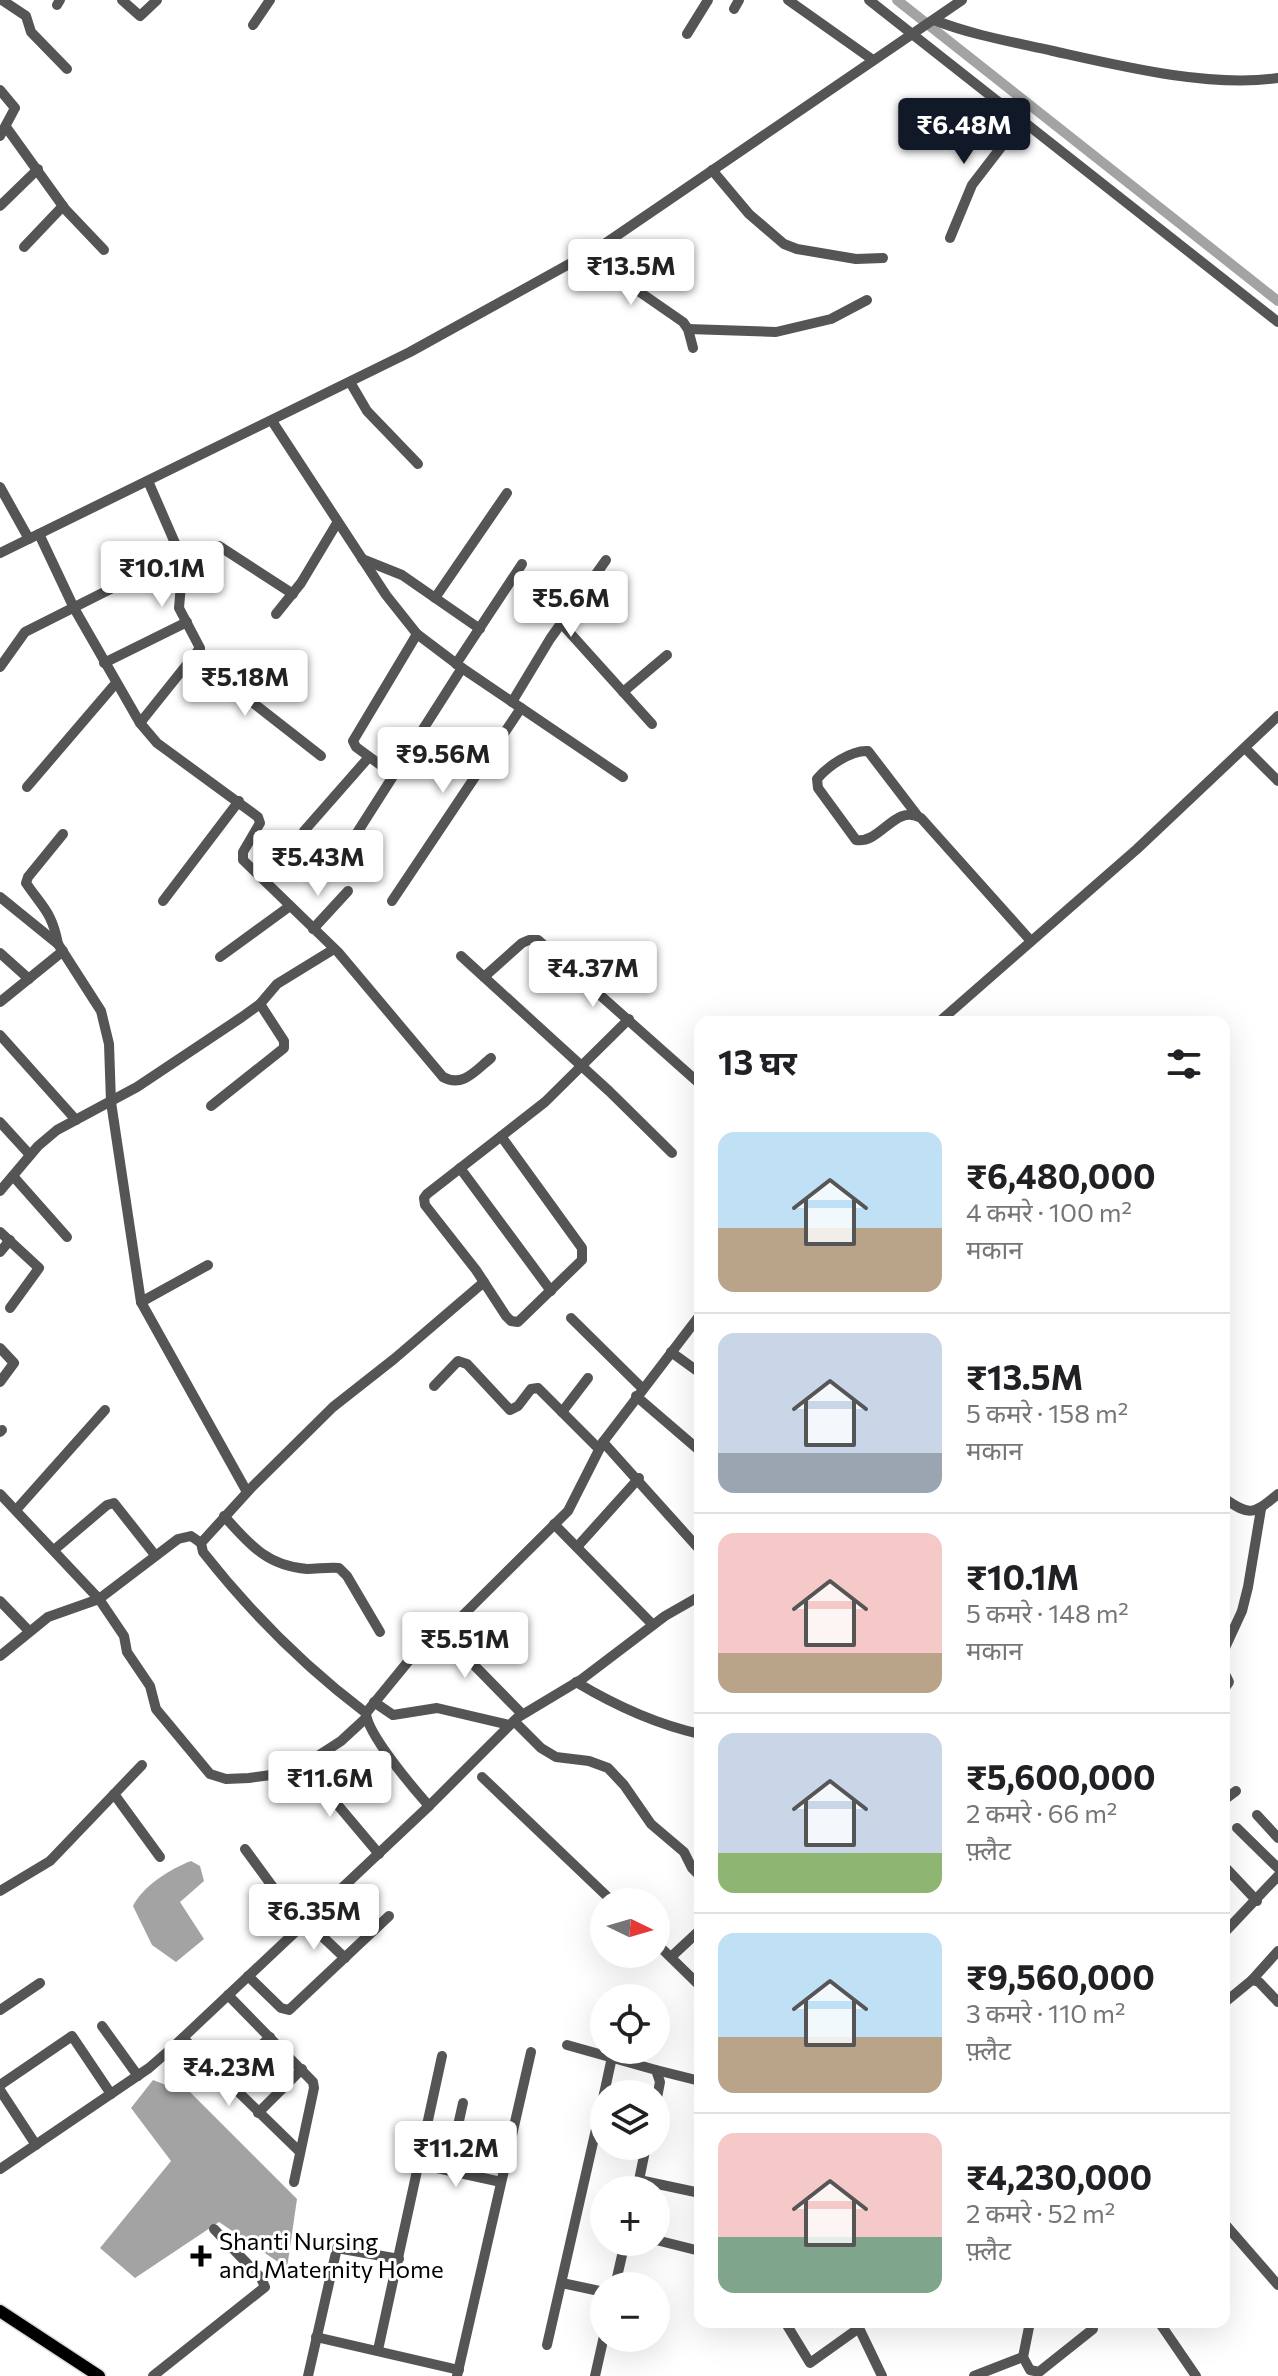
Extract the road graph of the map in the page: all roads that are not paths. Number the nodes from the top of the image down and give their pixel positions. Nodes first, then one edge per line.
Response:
1 (122, 0) edge
2 (157, 0) edge
3 (270, 0) edge
4 (708, 0) edge
5 (788, 0) edge
6 (869, 0) edge
7 (962, 0) edge
8 (1, 1) edge
9 (932, 21) junction
10 (253, 25) dead end
11 (914, 32) junction
12 (687, 34) dead end
13 (873, 60) junction
14 (67, 69) dead end
15 (1278, 78) edge
16 (0, 90) edge
17 (1022, 120) junction
18 (3, 132) edge
19 (38, 169) junction
20 (712, 170) junction
21 (0, 206) edge
22 (63, 206) junction
23 (950, 238) dead end
24 (24, 247) dead end
25 (104, 250) dead end
26 (590, 252) junction
27 (883, 258) dead end
28 (867, 300) dead end
29 (1278, 322) edge
30 (688, 329) junction
31 (693, 348) dead end
32 (350, 382) junction
33 (272, 421) junction
34 (418, 464) dead end
35 (148, 481) junction
36 (0, 487) edge
37 (507, 493) dead end
38 (337, 523) junction
39 (34, 537) junction
40 (219, 546) dead end
41 (0, 553) edge
42 (178, 555) junction
43 (362, 559) junction
44 (606, 560) dead end
45 (522, 564) dead end
46 (293, 594) junction
47 (435, 598) junction
48 (74, 608) junction
49 (276, 614) dead end
50 (187, 622) junction
51 (561, 623) junction
52 (480, 629) junction
53 (417, 634) junction
54 (200, 651) junction
55 (667, 655) dead end
56 (104, 663) junction
57 (459, 666) junction
58 (0, 667) edge
59 (116, 683) junction
60 (623, 692) junction
61 (517, 705) junction
62 (1278, 716) edge
63 (140, 723) junction
64 (652, 724) dead end
65 (1245, 748) junction
66 (321, 756) dead end
67 (369, 757) junction
68 (394, 775) junction
69 (623, 777) dead end
70 (1278, 781) edge
71 (27, 787) dead end
72 (239, 801) junction
73 (917, 815) junction
74 (304, 831) dead end
75 (63, 834) dead end
76 (332, 872) dead end
77 (348, 891) dead end
78 (0, 897) edge
79 (163, 901) dead end
80 (392, 901) dead end
81 (290, 906) junction
82 (313, 929) junction
83 (1030, 940) junction
84 (60, 948) junction
85 (334, 949) junction
86 (0, 953) edge
87 (461, 956) dead end
88 (220, 957) dead end
89 (484, 977) junction
90 (29, 979) junction
91 (0, 1002) edge
92 (260, 1004) junction
93 (946, 1016) edge
94 (629, 1019) junction
95 (0, 1035) edge
96 (491, 1058) dead end
97 (582, 1066) junction
98 (694, 1079) edge
99 (111, 1102) junction
100 (211, 1106) dead end
101 (76, 1120) junction
102 (0, 1122) edge
103 (501, 1136) junction
104 (672, 1153) dead end
105 (30, 1155) junction
106 (460, 1168) junction
107 (13, 1176) junction
108 (0, 1191) edge
109 (0, 1232) edge
110 (67, 1237) dead end
111 (10, 1240) junction
112 (0, 1252) edge
113 (208, 1265) dead end
114 (484, 1282) junction
115 (551, 1291) junction
116 (141, 1302) junction
117 (10, 1308) dead end
118 (571, 1318) dead end
119 (694, 1323) edge
120 (0, 1348) edge
121 (671, 1352) junction
122 (694, 1369) edge
123 (588, 1378) dead end
124 (0, 1382) edge
125 (434, 1386) dead end
126 (639, 1392) junction
127 (105, 1410) dead end
128 (562, 1412) junction
129 (601, 1445) junction
130 (694, 1445) edge
131 (639, 1478) junction
132 (247, 1492) junction
133 (0, 1494) edge
134 (1278, 1494) edge
135 (1230, 1502) edge
136 (1261, 1509) junction
137 (16, 1510) junction
138 (224, 1516) junction
139 (554, 1524) junction
140 (201, 1543) junction
141 (694, 1543) edge
142 (577, 1547) junction
143 (54, 1550) junction
144 (155, 1555) junction
145 (99, 1599) junction
146 (694, 1600) edge
147 (0, 1601) edge
148 (653, 1625) junction
149 (29, 1631) junction
150 (380, 1632) dead end
151 (1230, 1637) edge
152 (490, 1638) dead end
153 (0, 1656) edge
154 (576, 1682) junction
155 (374, 1702) junction
156 (366, 1716) junction
157 (515, 1720) junction
158 (694, 1733) edge
159 (142, 1765) dead end
160 (304, 1765) junction
161 (482, 1777) dead end
162 (1236, 1791) dead end
163 (114, 1794) junction
164 (1230, 1796) edge
165 (429, 1806) junction
166 (1257, 1815) dead end
167 (1237, 1828) dead end
168 (1278, 1838) edge
169 (245, 1849) dead end
170 (379, 1854) junction
171 (160, 1857) dead end
172 (1278, 1868) edge
173 (694, 1870) edge
174 (1278, 1876) edge
175 (1230, 1877) edge
176 (598, 1888) edge
177 (0, 1891) edge
178 (1257, 1901) junction
179 (389, 1916) dead end
180 (304, 1924) junction
181 (1230, 1927) edge
182 (694, 1936) edge
183 (1278, 1951) edge
184 (671, 1957) joint
185 (345, 1958) junction
186 (248, 1976) junction
187 (694, 1980) edge
188 (1252, 1980) junction
189 (40, 1983) dead end
190 (228, 1995) junction
191 (1230, 1997) edge
192 (1278, 2002) edge
193 (0, 2010) edge
194 (102, 2026) dead end
195 (270, 2037) junction
196 (183, 2038) junction
197 (567, 2045) dead end
198 (590, 2051) edge
199 (531, 2052) dead end
200 (442, 2056) dead end
201 (636, 2064) edge
202 (302, 2069) junction
203 (656, 2070) junction
204 (138, 2076) junction
205 (225, 2080) junction
206 (659, 2080) edge
207 (694, 2080) edge
208 (0, 2088) edge
209 (111, 2094) junction
210 (463, 2103) dead end
211 (258, 2113) junction
212 (36, 2145) junction
213 (300, 2152) junction
214 (590, 2157) edge
215 (419, 2164) junction
216 (0, 2169) edge
217 (448, 2170) junction
218 (294, 2182) dead end
219 (501, 2182) junction
220 (670, 2189) edge
221 (694, 2192) edge
222 (214, 2229) dead end
223 (1230, 2230) edge
224 (670, 2244) edge
225 (694, 2250) edge
226 (399, 2259) junction
227 (562, 2283) junction
228 (1278, 2285) edge
229 (590, 2289) edge
230 (0, 2311) edge
231 (789, 2328) edge
232 (854, 2328) edge
233 (859, 2328) edge
234 (1029, 2328) edge
235 (1163, 2328) edge
236 (1093, 2329) dead end
237 (316, 2337) junction
238 (547, 2345) dead end
239 (378, 2350) junction
240 (600, 2352) edge
241 (1023, 2357) junction
242 (458, 2373) edge
243 (99, 2376) edge
244 (153, 2376) edge
245 (308, 2376) edge
246 (595, 2376) edge
247 (882, 2376) edge
248 (974, 2376) edge
249 (1196, 2376) edge

1 - 2 street
3 - 10 street
4 - 12 street
5 - 13 street
6 - 11 street
7 - 9 street
8 - 14 street
9 - 11 street
9 - 15 street
11 - 13 street
11 - 17 street
13 - 20 street
16 - 18 street
17 - 23 street
17 - 29 street
18 - 19 street
19 - 21 street
19 - 22 street
20 - 26 street
20 - 27 street
22 - 24 street
22 - 25 street
26 - 30 street
26 - 32 street
28 - 30 street
30 - 31 street
32 - 33 street
32 - 34 street
33 - 35 street
33 - 38 street
35 - 39 street
35 - 42 street
36 - 39 street
37 - 47 street
38 - 43 street
38 - 46 street
39 - 41 street
39 - 48 street
40 - 46 street
42 - 48 street
42 - 50 street
43 - 47 street
43 - 53 street
44 - 51 street
45 - 52 street
46 - 49 street
47 - 52 street
48 - 56 street
48 - 58 street
50 - 54 street
50 - 56 street
51 - 60 street
51 - 61 street
52 - 57 street
53 - 57 street
53 - 67 street
54 - 63 street
54 - 66 street
55 - 60 street
56 - 59 street
57 - 61 street
57 - 68 street
59 - 63 street
59 - 71 street
60 - 64 street
61 - 69 street
61 - 80 street
62 - 65 street
63 - 72 street
65 - 70 street
65 - 83 street
67 - 68 street
67 - 74 street
68 - 76 street
72 - 79 street
72 - 81 street
73 - 73 street
73 - 83 street
75 - 84 street
77 - 82 street
78 - 84 street
81 - 82 street
81 - 88 street
82 - 85 street
83 - 93 street
84 - 90 street
84 - 99 street
85 - 92 street
85 - 96 street
86 - 90 street
87 - 89 street
89 - 94 street
89 - 97 street
90 - 91 street
92 - 99 street
92 - 100 street
94 - 97 street
94 - 98 street
95 - 101 street
97 - 103 street
97 - 104 street
99 - 101 street
99 - 116 street
101 - 105 street
102 - 105 street
103 - 106 street
103 - 115 street
105 - 107 street
106 - 114 street
106 - 115 street
107 - 108 street
107 - 110 street
109 - 111 street
111 - 112 street
111 - 117 street
113 - 116 street
114 - 115 street
114 - 132 street
116 - 132 street
118 - 126 street
119 - 121 street
120 - 124 street
121 - 122 street
121 - 126 street
123 - 128 street
125 - 128 street
126 - 129 street
126 - 130 street
127 - 137 street
128 - 129 street
129 - 131 street
129 - 139 street
131 - 141 street
131 - 142 street
132 - 138 street
133 - 137 street
134 - 136 street
135 - 136 street
136 - 151 street
137 - 143 street
138 - 140 street
138 - 150 street
139 - 142 street
139 - 155 street
140 - 144 street
140 - 156 street
142 - 148 street
143 - 144 street
143 - 145 street
144 - 145 street
145 - 149 street
145 - 160 street
146 - 148 street
147 - 149 street
148 - 154 street
149 - 153 street
152 - 157 street
154 - 157 street
154 - 158 street
155 - 156 street
155 - 157 street
156 - 160 street
156 - 165 street
157 - 165 street
157 - 173 street
159 - 163 street
160 - 170 street
161 - 176 street
162 - 164 street
163 - 171 street
163 - 177 street
165 - 170 street
166 - 168 street
167 - 172 street
169 - 180 street
170 - 180 street
174 - 178 street
175 - 178 street
178 - 181 street
179 - 185 street
180 - 185 street
180 - 186 street
182 - 184 street
183 - 188 street
184 - 187 street
185 - 186 street
186 - 190 street
188 - 191 street
188 - 192 street
189 - 193 street
190 - 195 street
190 - 196 street
194 - 204 street
195 - 202 street
195 - 205 street
196 - 204 street
196 - 205 street
197 - 198 street
199 - 219 street
200 - 215 street
201 - 203 street
202 - 211 street
202 - 213 street
203 - 206 street
203 - 207 street
204 - 209 street
205 - 211 street
208 - 209 street
208 - 212 street
209 - 212 street
210 - 217 street
211 - 213 street
212 - 216 street
213 - 218 street
214 - 227 street
215 - 217 street
215 - 226 street
217 - 219 street
219 - 242 street
220 - 221 street
222 - 244 street
223 - 228 street
224 - 225 street
226 - 237 street
226 - 239 street
227 - 229 street
227 - 238 street
230 - 243 main road
231 - 232 street
233 - 247 street
234 - 241 street
235 - 249 street
236 - 241 street
237 - 239 street
237 - 245 street
239 - 242 street
240 - 246 street
241 - 248 street

